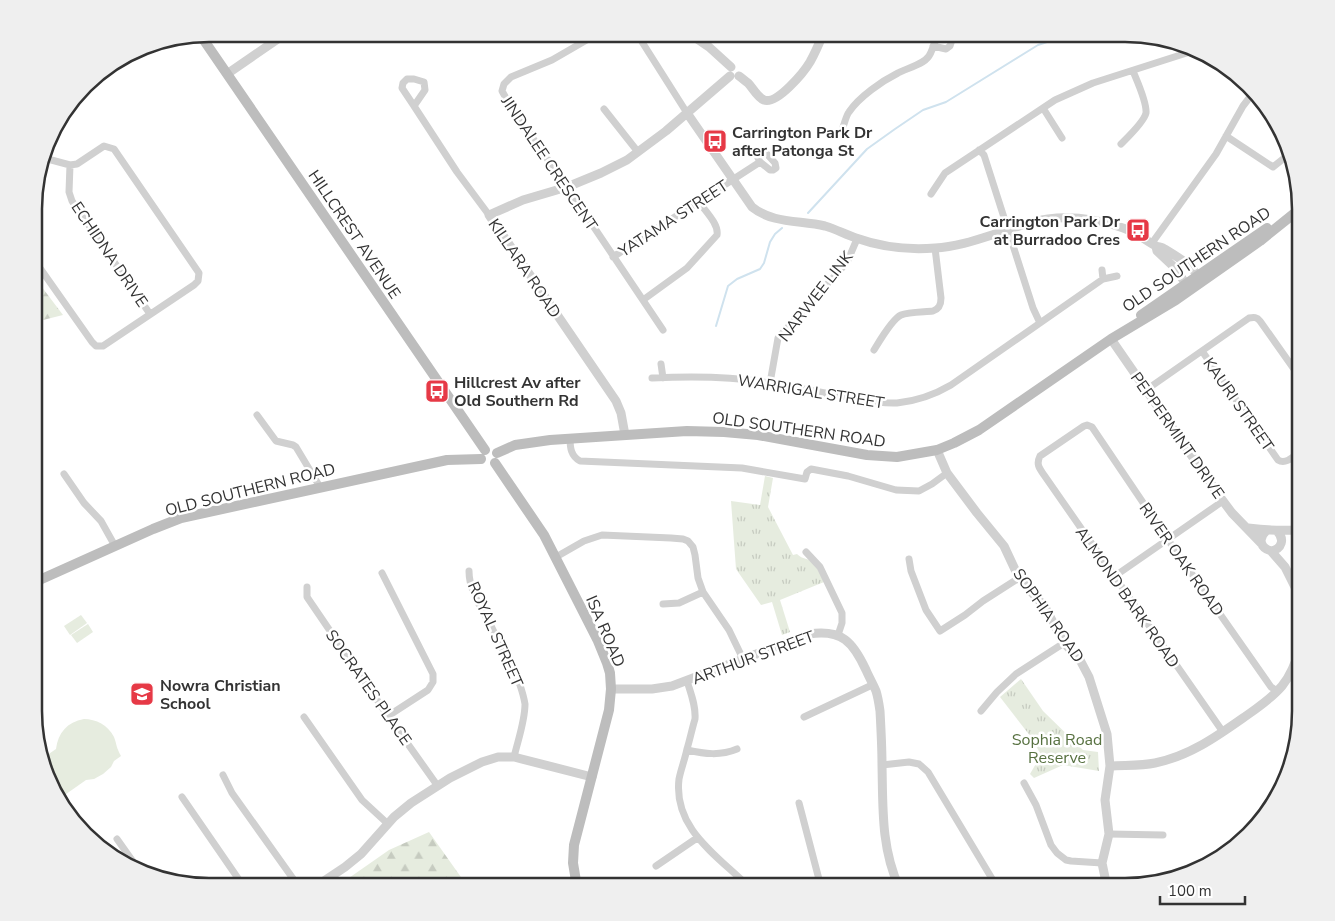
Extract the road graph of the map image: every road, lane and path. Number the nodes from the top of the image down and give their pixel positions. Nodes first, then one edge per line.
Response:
1 (206, 43) edge
2 (272, 43) edge
3 (581, 43) edge
4 (643, 43) edge
5 (703, 43) edge
6 (819, 43) edge
7 (934, 43) edge
8 (951, 43) edge
9 (933, 46) junction
10 (1185, 54) edge
11 (1133, 71) junction
12 (733, 73) junction
13 (227, 74) junction
14 (1249, 98) edge
15 (414, 106) dead end
16 (1043, 108) junction
17 (604, 109) dead end
18 (687, 113) junction
19 (843, 127) dead end
20 (1226, 136) junction
21 (1062, 138) dead end
22 (1120, 144) dead end
23 (979, 150) junction
24 (638, 152) junction
25 (1284, 158) edge
26 (50, 160) edge
27 (760, 162) dead end
28 (70, 165) junction
29 (733, 179) junction
30 (567, 187) junction
31 (930, 194) dead end
32 (699, 202) junction
33 (489, 215) junction
34 (1292, 215) edge
35 (1008, 230) junction
36 (857, 238) junction
37 (1154, 244) junction
38 (935, 248) junction
39 (613, 257) junction
40 (1102, 270) dead end
41 (42, 271) edge
42 (1117, 276) dead end
43 (1103, 279) junction
44 (1198, 280) junction
45 (1186, 284) junction
46 (643, 300) junction
47 (150, 314) junction
48 (1040, 323) junction
49 (663, 330) dead end
50 (1111, 339) junction
51 (874, 350) dead end
52 (1202, 351) junction
53 (661, 364) dead end
54 (1292, 366) edge
55 (652, 378) dead end
56 (663, 378) junction
57 (770, 383) junction
58 (1146, 390) junction
59 (256, 415) dead end
60 (625, 435) junction
61 (570, 438) junction
62 (937, 450) junction
63 (483, 454) junction
64 (496, 458) junction
65 (1292, 458) edge
66 (1038, 460) joint
67 (947, 473) junction
68 (64, 474) dead end
69 (320, 487) junction
70 (1223, 501) junction
71 (1248, 528) junction
72 (1292, 530) edge
73 (1266, 531) junction
74 (1277, 531) junction
75 (1292, 535) edge
76 (1168, 539) junction
77 (1261, 542) junction
78 (1281, 544) junction
79 (115, 546) junction
80 (1271, 551) junction
81 (806, 552) dead end
82 (556, 557) junction
83 (908, 559) dead end
84 (1285, 567) junction
85 (469, 571) dead end
86 (382, 572) dead end
87 (1115, 576) junction
88 (1019, 578) junction
89 (43, 579) edge
90 (1292, 581) edge
91 (307, 587) dead end
92 (703, 592) junction
93 (663, 604) dead end
94 (838, 635) junction
95 (1064, 643) junction
96 (743, 659) junction
97 (1292, 668) edge
98 (688, 681) junction
99 (872, 685) junction
100 (612, 689) junction
101 (1277, 691) junction
102 (981, 711) dead end
103 (388, 716) junction
104 (304, 717) dead end
105 (804, 717) dead end
106 (1223, 732) junction
107 (737, 748) dead end
108 (687, 750) junction
109 (514, 756) junction
110 (882, 764) junction
111 (1110, 766) junction
112 (223, 775) dead end
113 (592, 777) junction
114 (1024, 783) dead end
115 (437, 785) junction
116 (182, 797) dead end
117 (799, 803) dead end
118 (388, 824) junction
119 (1110, 834) junction
120 (1163, 835) dead end
121 (697, 838) junction
122 (117, 839) dead end
123 (130, 858) edge
124 (1102, 863) junction
125 (656, 866) dead end
126 (238, 878) edge
127 (293, 878) edge
128 (328, 878) edge
129 (576, 878) edge
130 (739, 878) edge
131 (819, 878) edge
132 (896, 878) edge
133 (992, 878) edge
134 (1105, 878) edge

1 - 13 main road, HILLCREST AVENUE
2 - 13 street
3 - 30 street, JINDALEE CRESCENT
4 - 18 street
5 - 12 street
6 - 12 street
7 - 9 street
8 - 9 street
9 - 19 street
10 - 11 street
11 - 16 street
11 - 22 street
12 - 18 street
13 - 63 main road, HILLCREST AVENUE
14 - 20 street
15 - 33 street, KILLARA ROAD
16 - 21 street
16 - 23 street
17 - 24 street
18 - 24 street
18 - 29 street
20 - 25 street
20 - 37 street
23 - 31 street
23 - 35 street
24 - 30 street
26 - 28 street
27 - 29 street, YATAMA STREET
28 - 47 street, ECHIDNA DRIVE
28 - 47 street
29 - 32 street, YATAMA STREET
29 - 36 street
30 - 33 street
30 - 39 street, JINDALEE CRESCENT
32 - 39 street, YATAMA STREET
32 - 46 street
33 - 60 street, KILLARA ROAD
34 - 44 main road, OLD SOUTHERN ROAD
35 - 37 street
35 - 38 street
35 - 48 street
36 - 38 street
36 - 57 street, NARWEE LINK
37 - 44 street
37 - 45 street
38 - 51 street
39 - 46 street, JINDALEE CRESCENT
40 - 43 street
41 - 47 street
42 - 43 street, WARRIGAL STREET
43 - 48 street, WARRIGAL STREET
44 - 45 main road, OLD SOUTHERN ROAD
44 - 50 main road, OLD SOUTHERN ROAD
45 - 50 main road, OLD SOUTHERN ROAD
46 - 49 street, JINDALEE CRESCENT
48 - 57 street, WARRIGAL STREET
50 - 58 street, PEPPERMINT DRIVE
50 - 62 main road, OLD SOUTHERN ROAD
52 - 54 street
52 - 58 street
52 - 65 street, KAURI STREET
53 - 56 street
55 - 56 street, WARRIGAL STREET
56 - 57 street, WARRIGAL STREET
58 - 70 street, PEPPERMINT DRIVE
59 - 69 street
60 - 61 main road, OLD SOUTHERN ROAD
60 - 62 main road, OLD SOUTHERN ROAD
61 - 64 main road, OLD SOUTHERN ROAD
61 - 67 street
62 - 67 street, SOPHIA ROAD
63 - 64 main road
63 - 64 main road
63 - 69 main road, OLD SOUTHERN ROAD
64 - 82 main road, ISA ROAD
66 - 76 street, RIVER OAK ROAD
66 - 87 street, ALMOND BARK ROAD
67 - 88 street, SOPHIA ROAD
68 - 79 street
69 - 79 main road, OLD SOUTHERN ROAD
70 - 71 street, PEPPERMINT DRIVE
70 - 76 street
71 - 73 street
71 - 77 street, PEPPERMINT DRIVE
72 - 74 street
73 - 74 street
73 - 77 street
74 - 78 street
75 - 78 street
76 - 87 street
76 - 101 street, RIVER OAK ROAD
77 - 80 street
78 - 80 street
78 - 84 street
79 - 89 main road, OLD SOUTHERN ROAD
80 - 84 street
81 - 94 street
82 - 92 street
82 - 100 main road, ISA ROAD
83 - 88 street
84 - 90 street
85 - 109 street, ROYAL STREET
86 - 103 street
87 - 106 street, ALMOND BARK ROAD
88 - 95 street, SOPHIA ROAD
91 - 103 street, SOCRATES PLACE
92 - 93 street
92 - 96 street
94 - 96 street, ARTHUR STREET
94 - 99 street, ARTHUR STREET
95 - 102 street
95 - 111 street, SOPHIA ROAD
96 - 98 street, ARTHUR STREET
97 - 101 street
98 - 100 street, ARTHUR STREET
98 - 108 street
99 - 105 street
99 - 110 street, ARTHUR STREET
100 - 113 main road, ISA ROAD
101 - 106 street
103 - 115 street, SOCRATES PLACE
104 - 118 street
106 - 111 street
107 - 108 street
108 - 121 street
109 - 113 street
109 - 115 street
110 - 132 street, ARTHUR STREET
110 - 133 street
111 - 119 street, SOPHIA ROAD
112 - 127 street
113 - 129 main road, ISA ROAD
114 - 124 street
115 - 118 street
116 - 126 street
117 - 131 street
118 - 128 street
119 - 120 street
119 - 124 street, SOPHIA ROAD
121 - 125 street
121 - 130 street
122 - 123 street
124 - 134 street, SOPHIA ROAD

